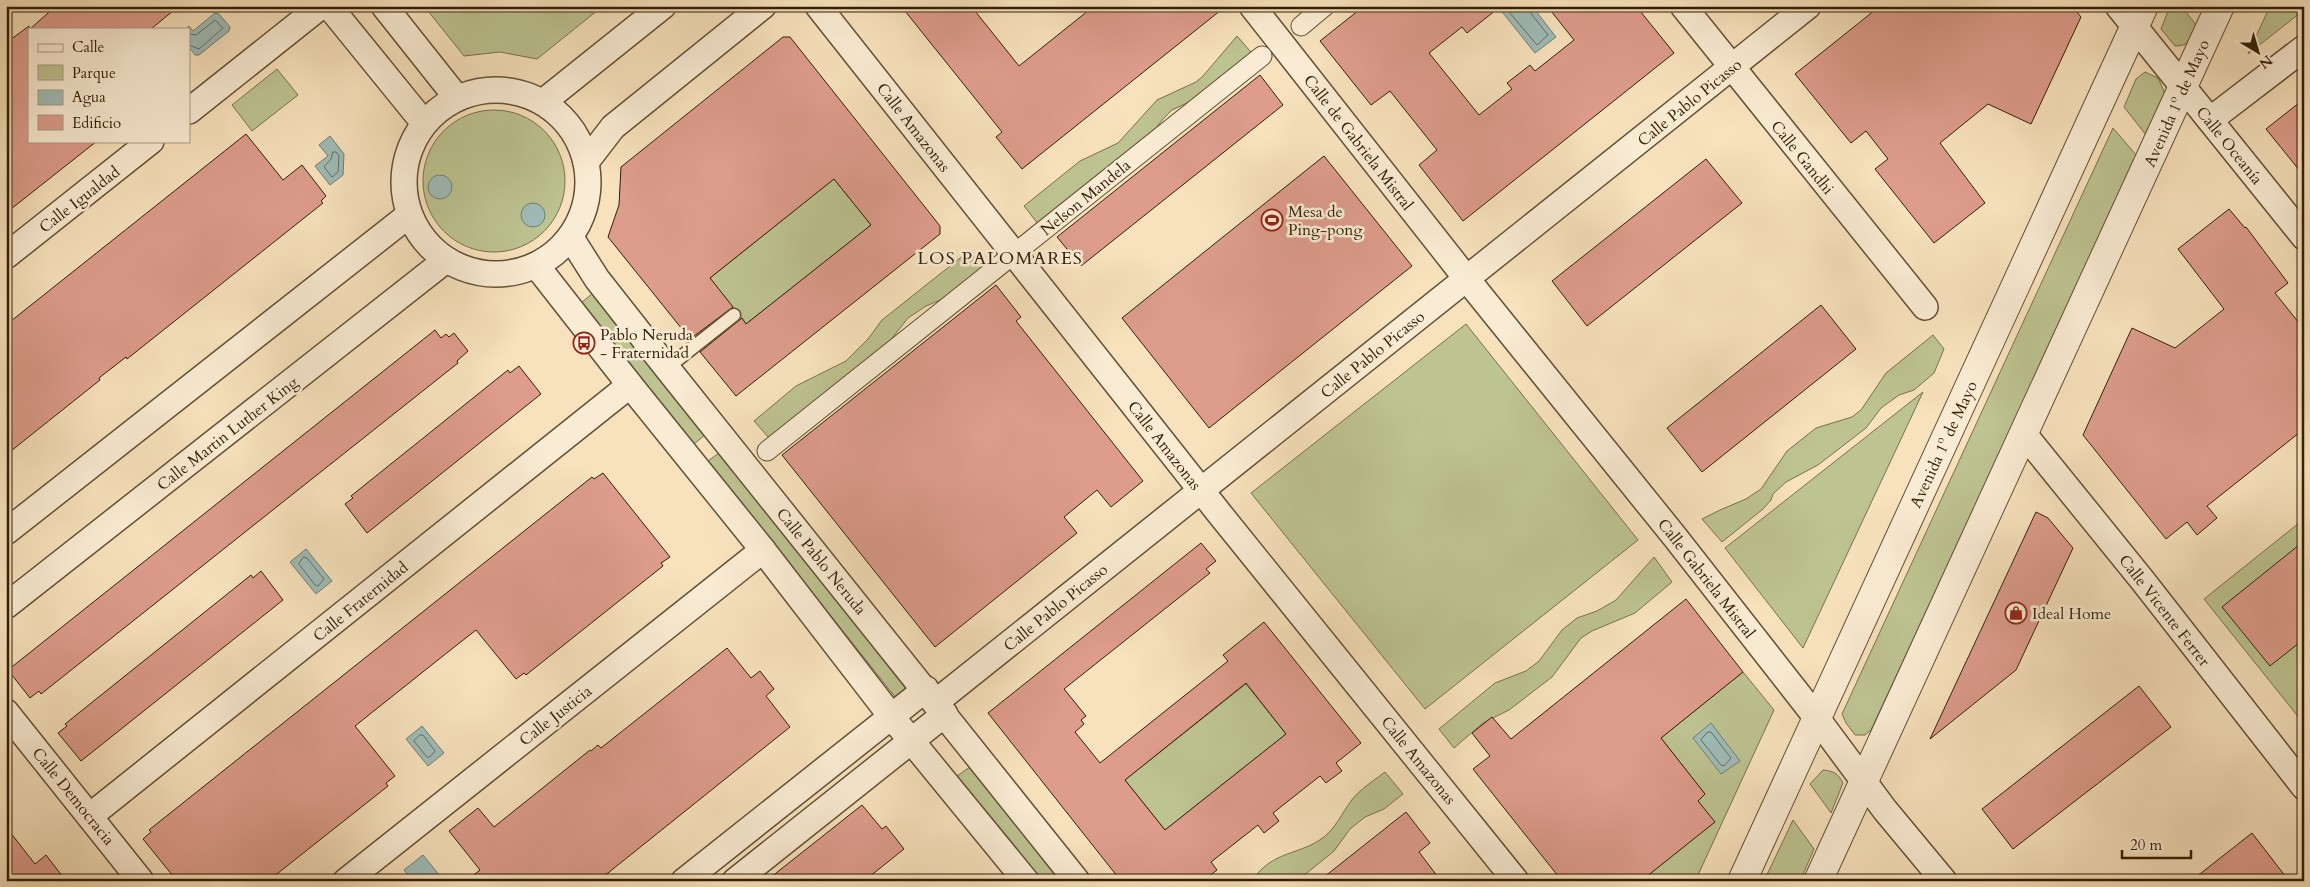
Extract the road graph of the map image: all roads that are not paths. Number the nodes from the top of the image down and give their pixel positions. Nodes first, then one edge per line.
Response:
1 (322, 6) edge
2 (329, 6) edge
3 (384, 6) edge
4 (663, 6) edge
5 (763, 6) edge
6 (818, 6) edge
7 (1252, 6) edge
8 (1325, 6) edge
9 (1683, 6) edge
10 (1808, 6) edge
11 (2118, 6) edge
12 (2220, 6) edge
13 (2140, 17) edge
14 (1301, 26) dead end
15 (2304, 48) edge
16 (1262, 56) dead end
17 (1731, 68) junction
18 (2182, 88) junction
19 (458, 98) junction
20 (543, 102) junction
21 (190, 110) edge
22 (2210, 120) junction
23 (424, 123) junction
24 (150, 142) edge
25 (586, 162) junction
26 (409, 214) junction
27 (2304, 237) edge
28 (571, 238) junction
29 (1013, 254) junction
30 (6, 256) edge
31 (446, 260) junction
32 (536, 265) junction
33 (1466, 278) junction
34 (1924, 307) dead end
35 (734, 315) dead end
36 (667, 368) junction
37 (630, 386) junction
38 (2024, 434) junction
39 (767, 451) dead end
40 (1201, 490) junction
41 (6, 532) edge
42 (763, 550) junction
43 (6, 606) edge
44 (936, 702) junction
45 (6, 712) edge
46 (891, 716) junction
47 (1816, 717) junction
48 (911, 740) junction
49 (1864, 780) junction
50 (2304, 787) edge
51 (90, 816) junction
52 (141, 881) edge
53 (346, 881) edge
54 (684, 881) edge
55 (735, 881) edge
56 (1026, 881) edge
57 (1077, 881) edge
58 (1516, 881) edge
59 (1742, 881) edge
60 (1818, 881) edge
61 (1944, 881) edge

1 - 21 street
2 - 23 street
3 - 19 street
4 - 20 street
5 - 25 street
6 - 29 street, Calle Amazonas
7 - 33 street, Calle de Gabriela Mistral
8 - 14 street
9 - 17 street, Calle Gandhi
10 - 17 street, Calle Pablo Picasso
11 - 13 street, Calle Oceanía
12 - 18 street, Avenida 1º de Mayo
13 - 18 street, Calle Oceanía
13 - 47 street, Avenida 1º de Mayo
15 - 22 street
16 - 29 street, Nelson Mandela
17 - 33 street, Calle Pablo Picasso
17 - 34 street, Calle Gandhi
18 - 22 street, Calle Oceanía
18 - 38 street, Avenida 1º de Mayo
19 - 20 street
19 - 23 street
20 - 25 street
22 - 27 street, Calle Oceanía
23 - 26 street
24 - 30 street, Calle Igualdad
25 - 28 street
26 - 31 street
26 - 41 street
28 - 32 street
28 - 36 street, Calle Pablo Neruda
29 - 39 street, Nelson Mandela
29 - 40 street, Calle Amazonas
31 - 32 street
31 - 43 street, Calle Martin Luther King
32 - 37 street
33 - 40 street, Calle Pablo Picasso
33 - 47 street, Calle Gabriela Mistral
35 - 36 lane
36 - 44 street, Calle Pablo Neruda
37 - 42 street
37 - 51 street, Calle Fraternidad
38 - 49 street, Avenida 1º de Mayo
38 - 50 street, Calle Vicente Ferrer
40 - 44 street, Calle Pablo Picasso
40 - 58 street, Calle Amazonas
42 - 46 street
42 - 53 street, Calle Justicia
44 - 46 street, Calle Pablo Picasso
44 - 48 street, Calle Pablo Picasso
44 - 57 street, Calle Pablo Neruda
45 - 51 street, Calle Democracia
46 - 48 street
46 - 54 street, Calle Pablo Picasso
47 - 49 street, Calle Gabriela Mistral
47 - 59 street, Avenida 1º de Mayo
48 - 55 street, Calle Pablo Picasso
48 - 56 street
49 - 60 street, Avenida 1º de Mayo
49 - 61 street, Calle Gabriela Mistral
51 - 52 street, Calle Democracia

